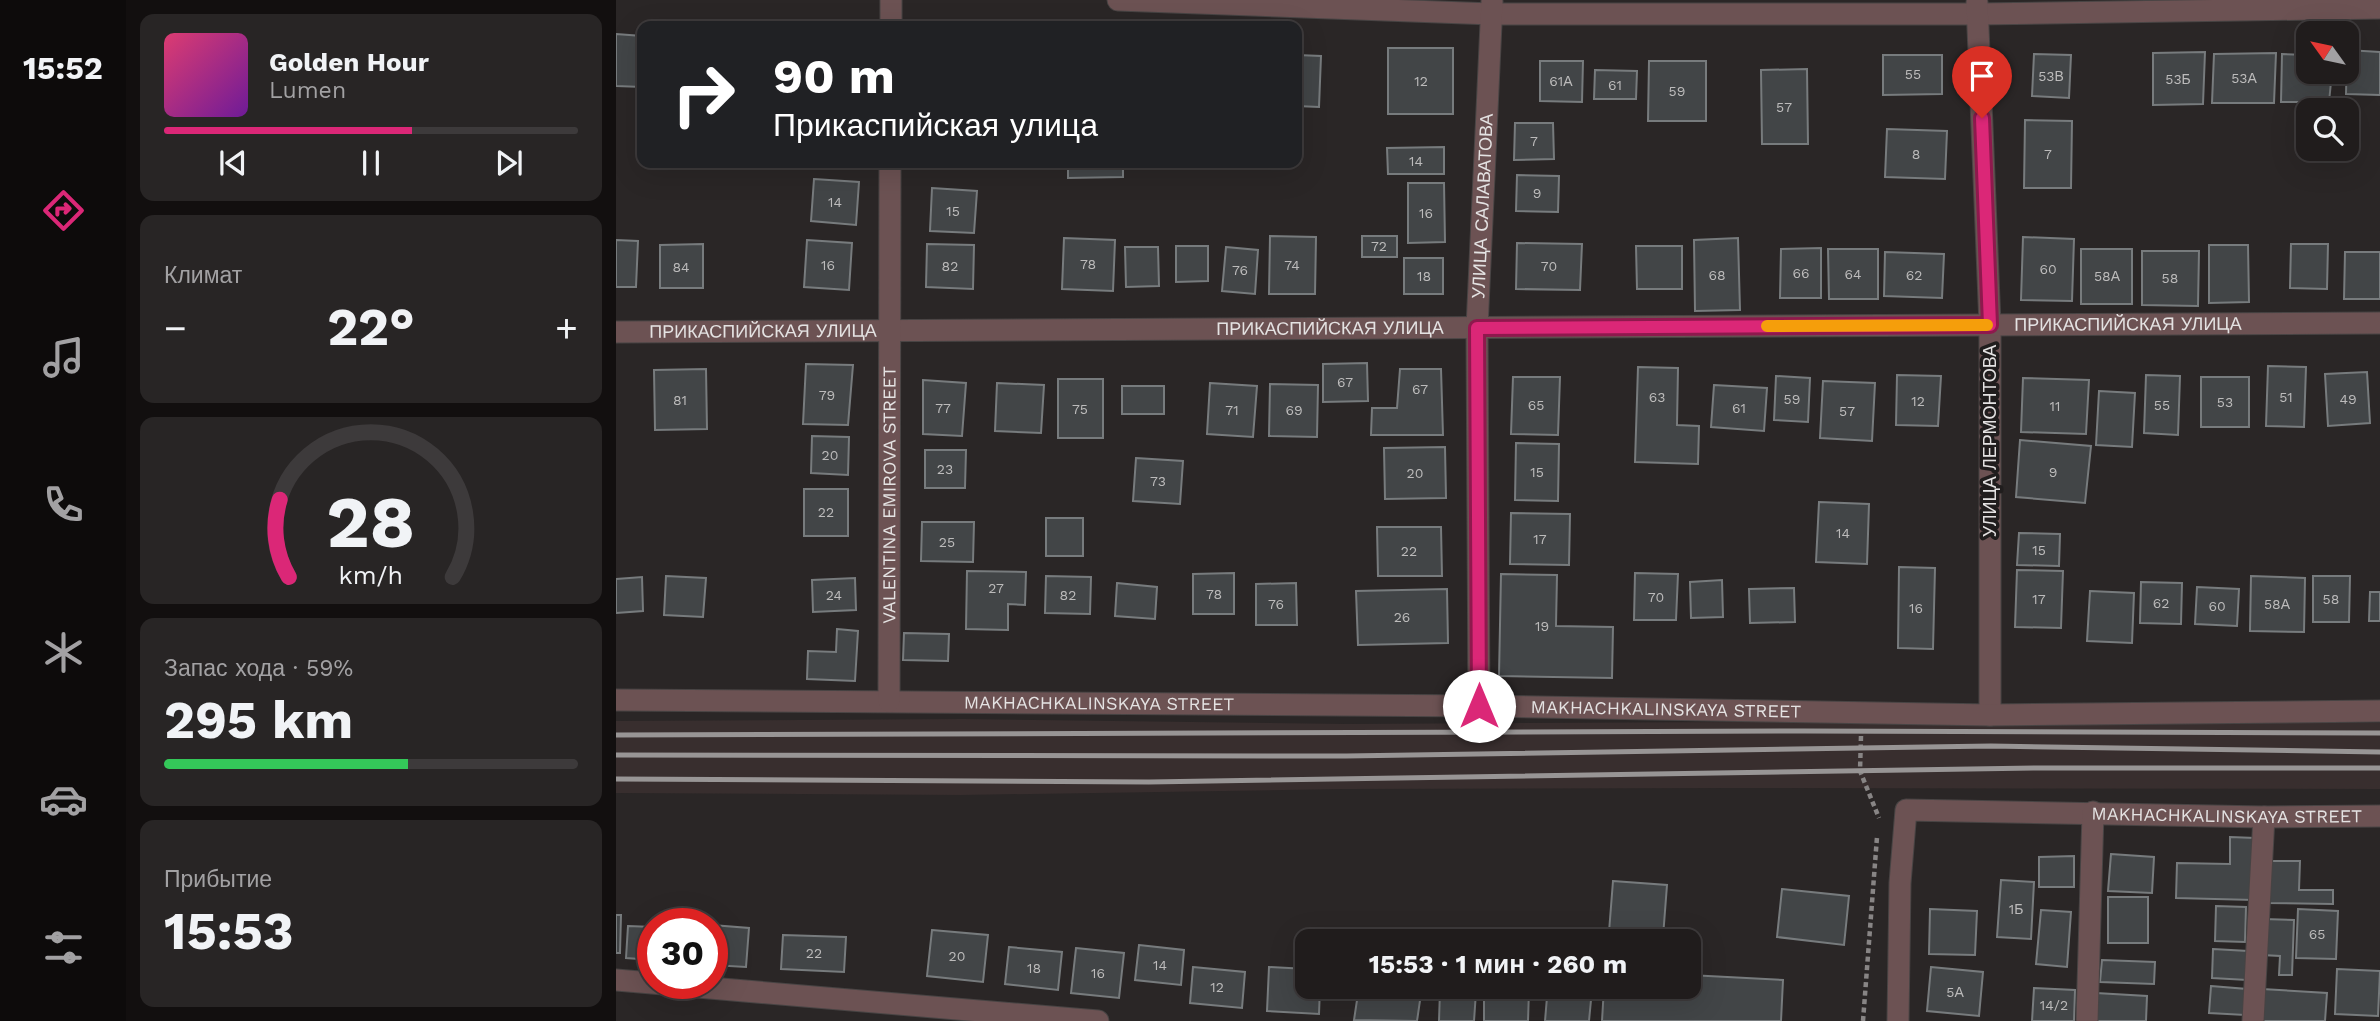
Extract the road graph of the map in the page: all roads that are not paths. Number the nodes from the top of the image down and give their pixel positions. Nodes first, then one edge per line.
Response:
1 (891, 0) edge
2 (1118, 0) edge
3 (1492, 7) edge
4 (1977, 7) edge
5 (2380, 8) edge
6 (891, 21) edge
7 (890, 168) edge
8 (2380, 323) edge
9 (1990, 325) junction
10 (1477, 328) junction
11 (888, 331) junction
12 (616, 332) edge
13 (616, 700) edge
14 (889, 701) junction
15 (1479, 706) junction
16 (2380, 711) edge
17 (1990, 715) junction
18 (2093, 812) junction
19 (2380, 816) edge
20 (2264, 817) junction
21 (616, 981) edge
22 (1098, 1021) edge
23 (1898, 1021) edge
24 (2087, 1021) edge
25 (2253, 1021) edge

1 - 6 street
2 - 3 street
3 - 4 street
3 - 10 street, УЛИЦА САЛАВАТОВА
4 - 5 street
4 - 9 street, УЛИЦА ЛЕРМОНТОВА
7 - 11 street, VALENTINA EMIROVA STREET
8 - 9 street, ПРИКАСПИЙСКАЯ УЛИЦА
9 - 10 street, ПРИКАСПИЙСКАЯ УЛИЦА
9 - 17 street, УЛИЦА ЛЕРМОНТОВА
10 - 11 street, ПРИКАСПИЙСКАЯ УЛИЦА
10 - 15 street, УЛИЦА САЛАВАТОВА
11 - 12 street, ПРИКАСПИЙСКАЯ УЛИЦА
11 - 14 street, VALENTINA EMIROVA STREET
13 - 14 street, MAKHACHKALINSKAYA STREET
14 - 15 street, MAKHACHKALINSKAYA STREET
15 - 17 street, MAKHACHKALINSKAYA STREET
16 - 17 street, MAKHACHKALINSKAYA STREET
18 - 20 street, MAKHACHKALINSKAYA STREET
18 - 23 street, MAKHACHKALINSKAYA STREET
18 - 24 street
19 - 20 street, MAKHACHKALINSKAYA STREET
20 - 25 street
21 - 22 street

